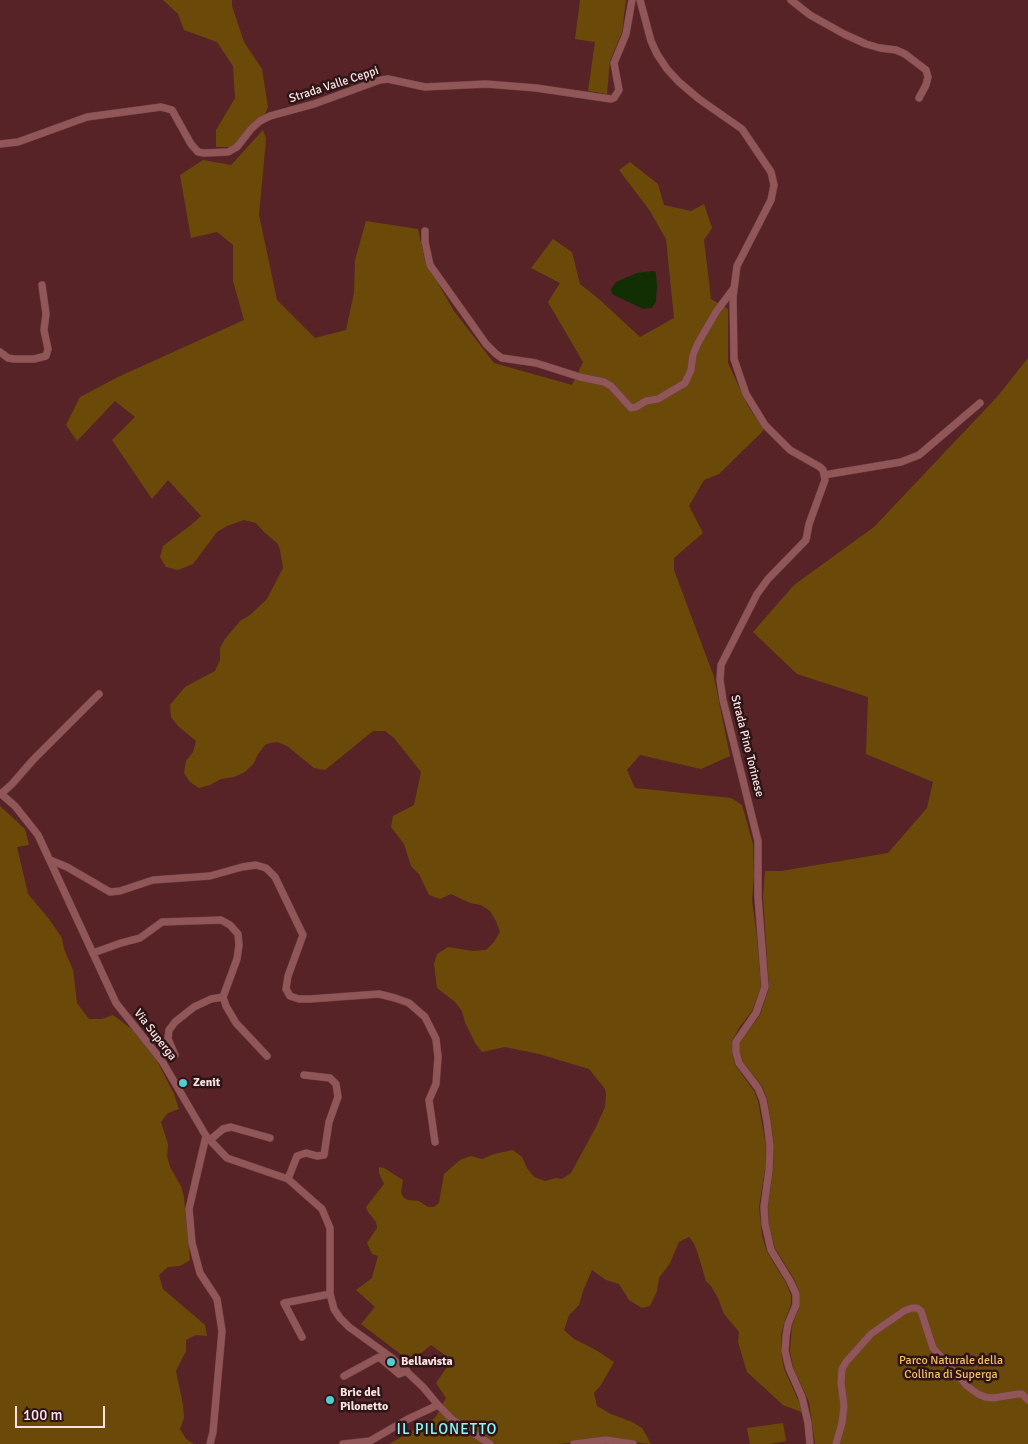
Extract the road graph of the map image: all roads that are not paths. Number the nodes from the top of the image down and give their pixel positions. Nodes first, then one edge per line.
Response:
1 (632, 0) edge
2 (640, 0) edge
3 (791, 0) edge
4 (919, 98) dead end
5 (0, 144) edge
6 (425, 231) dead end
7 (42, 284) dead end
8 (734, 288) junction
9 (0, 352) edge
10 (980, 403) dead end
11 (824, 475) junction
12 (99, 694) dead end
13 (0, 793) edge
14 (50, 860) junction
15 (93, 953) junction
16 (224, 997) junction
17 (176, 1055) dead end
18 (267, 1056) dead end
19 (304, 1075) dead end
20 (208, 1138) junction
21 (270, 1138) dead end
22 (435, 1142) dead end
23 (288, 1179) junction
24 (330, 1294) junction
25 (302, 1337) dead end
26 (406, 1371) junction
27 (344, 1376) dead end
28 (1028, 1400) edge
29 (438, 1405) junction
30 (210, 1444) edge
31 (342, 1444) edge
32 (490, 1444) edge
33 (574, 1444) edge
34 (633, 1444) edge
35 (810, 1444) edge
36 (836, 1444) edge

1 - 5 street, Strada Valle Ceppi
2 - 8 street
3 - 4 street
6 - 8 street
7 - 9 street
8 - 11 street
10 - 11 street
11 - 35 street, Strada Pino Torinese
12 - 13 street
13 - 14 street, Via Superga
14 - 15 street, Via Superga
14 - 22 street
15 - 16 street
15 - 20 street, Via Superga
16 - 17 street
16 - 18 street
19 - 23 street
20 - 21 street
20 - 23 street, Via Superga
20 - 30 street
23 - 24 street, Via Superga
24 - 25 street
24 - 26 street, Via Superga
26 - 27 street
26 - 29 street, Via Superga
28 - 36 street
29 - 31 street
29 - 32 street, Via Superga
33 - 34 street

